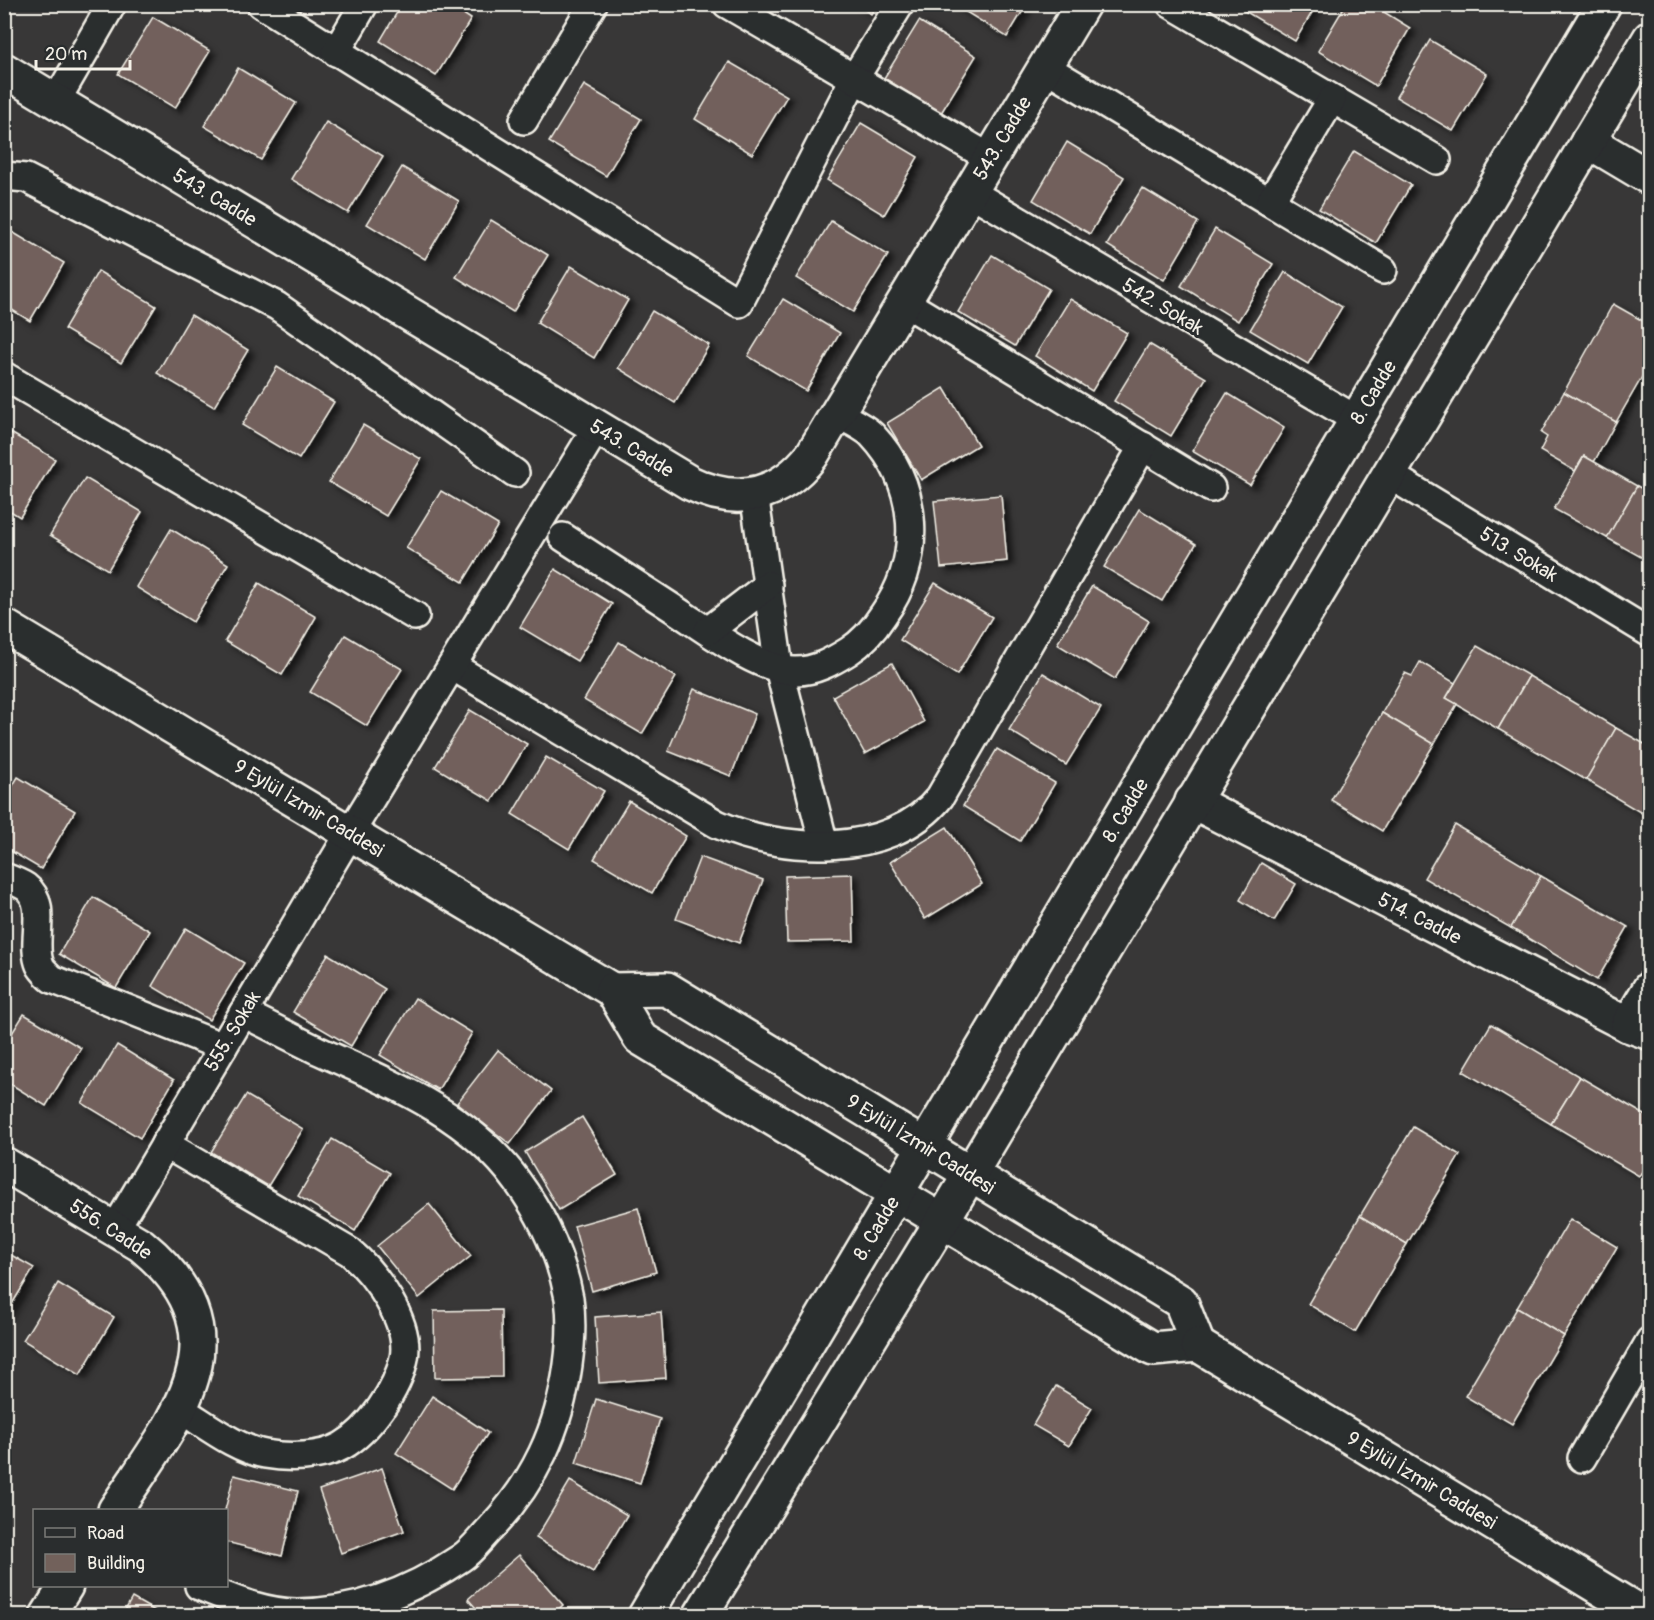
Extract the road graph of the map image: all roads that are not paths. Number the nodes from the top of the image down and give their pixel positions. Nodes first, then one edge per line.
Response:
1 (112, 4) edge
2 (261, 4) edge
3 (364, 4) edge
4 (593, 4) edge
5 (727, 4) edge
6 (900, 4) edge
7 (1083, 4) edge
8 (1171, 4) edge
9 (1604, 4) edge
10 (1650, 38) edge
11 (336, 52) junction
12 (1045, 67) junction
13 (4, 70) edge
14 (854, 79) junction
15 (1332, 99) junction
16 (56, 101) junction
17 (524, 120) dead end
18 (1588, 141) junction
19 (990, 158) junction
20 (1437, 160) dead end
21 (4, 176) edge
22 (1650, 178) edge
23 (970, 192) junction
24 (1270, 202) junction
25 (1383, 270) dead end
26 (904, 302) junction
27 (4, 376) edge
28 (837, 414) junction
29 (1357, 420) junction
30 (597, 427) junction
31 (1143, 446) junction
32 (515, 472) dead end
33 (1388, 474) junction
34 (1211, 488) dead end
35 (754, 493) junction
36 (563, 537) dead end
37 (768, 585) junction
38 (415, 616) dead end
39 (4, 626) edge
40 (708, 631) junction
41 (1650, 633) edge
42 (452, 666) junction
43 (779, 669) junction
44 (1192, 801) junction
45 (350, 833) junction
46 (824, 844) junction
47 (4, 877) edge
48 (1650, 988) edge
49 (612, 990) junction
50 (243, 1012) junction
51 (1639, 1029) edge
52 (223, 1047) junction
53 (165, 1144) junction
54 (925, 1146) junction
55 (4, 1164) edge
56 (970, 1173) junction
57 (897, 1193) junction
58 (942, 1221) junction
59 (115, 1229) junction
60 (1650, 1341) edge
61 (1198, 1345) junction
62 (180, 1410) junction
63 (1582, 1458) dead end
64 (116, 1509) edge
65 (65, 1587) edge
66 (202, 1587) edge
67 (47, 1616) edge
68 (645, 1616) edge
69 (700, 1616) edge
70 (1646, 1616) edge

1 - 16 street
2 - 11 street
3 - 11 street
4 - 17 street
5 - 14 street
6 - 14 street
7 - 12 main road, 543. Cadde
8 - 15 street
9 - 29 main road, 8. Cadde
10 - 18 main road
11 - 14 street
12 - 19 main road, 543. Cadde
12 - 24 street
13 - 16 main road, 543. Cadde
14 - 19 street
15 - 20 street
15 - 24 street
16 - 30 main road, 543. Cadde
18 - 22 main road
18 - 33 main road
19 - 23 main road, 543. Cadde
21 - 32 street
23 - 26 main road, 543. Cadde
23 - 29 street, 542. Sokak
24 - 25 street
26 - 28 main road, 543. Cadde
26 - 31 street
27 - 38 street
28 - 35 main road, 543. Cadde
28 - 43 street
29 - 54 main road, 8. Cadde
30 - 35 main road, 543. Cadde
30 - 42 street, 555. Sokak
31 - 34 street
31 - 46 street
33 - 41 street, 513. Sokak
33 - 44 main road
35 - 37 street
36 - 40 street
37 - 40 street
37 - 43 street
39 - 45 main road, 9 Eylül İzmir Caddesi
40 - 43 street
42 - 45 street, 555. Sokak
42 - 46 street
43 - 46 street
44 - 51 main road, 514. Cadde
44 - 56 main road
45 - 49 main road, 9 Eylül İzmir Caddesi
45 - 50 street, 555. Sokak
47 - 52 street
48 - 51 main road
49 - 54 main road, 9 Eylül İzmir Caddesi
49 - 57 main road, 9 Eylül İzmir Caddesi
50 - 52 street, 555. Sokak
50 - 66 street
52 - 53 street, 555. Sokak
53 - 59 street, 555. Sokak
53 - 62 street
54 - 56 main road, 9 Eylül İzmir Caddesi
54 - 57 main road, 8. Cadde
55 - 59 main road, 556. Cadde
56 - 58 main road
56 - 61 main road, 9 Eylül İzmir Caddesi
57 - 58 main road, 9 Eylül İzmir Caddesi
57 - 68 main road, 8. Cadde
58 - 61 main road, 9 Eylül İzmir Caddesi
58 - 69 main road
59 - 62 main road, 556. Cadde
60 - 63 street
61 - 70 main road, 9 Eylül İzmir Caddesi
62 - 64 main road, 556. Cadde
65 - 67 main road

